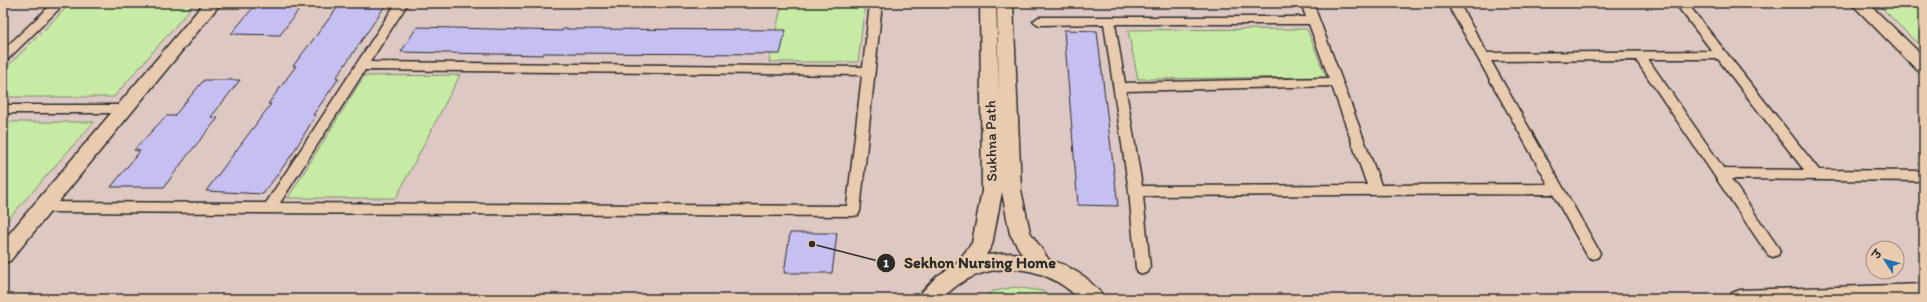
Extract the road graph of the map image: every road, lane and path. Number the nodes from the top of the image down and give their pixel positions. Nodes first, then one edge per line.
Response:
1 (59, 3) edge
2 (213, 3) edge
3 (402, 3) edge
4 (876, 3) edge
5 (988, 3) edge
6 (1005, 3) edge
7 (1307, 3) edge
8 (1454, 3) edge
9 (1681, 3) edge
10 (1859, 3) edge
11 (1109, 20) junction
12 (1313, 20) junction
13 (1039, 21) dead end
14 (1639, 55) junction
15 (1722, 55) junction
16 (3, 57) edge
17 (1484, 57) junction
18 (361, 66) junction
19 (1924, 67) edge
20 (868, 71) junction
21 (1336, 82) junction
22 (1119, 86) junction
23 (3, 109) edge
24 (124, 109) junction
25 (1720, 174) junction
26 (1815, 175) junction
27 (1924, 176) edge
28 (1558, 189) junction
29 (1376, 190) junction
30 (1136, 191) junction
31 (42, 207) junction
32 (270, 208) junction
33 (1774, 251) dead end
34 (1593, 252) dead end
35 (3, 255) edge
36 (1041, 265) junction
37 (1143, 268) dead end
38 (963, 271) junction
39 (1924, 293) edge
40 (1093, 298) edge
41 (929, 299) edge
42 (1740, 299) edge

1 - 16 street
2 - 24 main road
3 - 18 street
4 - 20 street
5 - 38 main road, Sukhna Path
6 - 36 main road, Sukhna Path
7 - 12 street
8 - 17 street
9 - 15 street
10 - 19 main road
11 - 12 street
11 - 13 street
11 - 22 street
12 - 21 street
14 - 15 street
14 - 17 street
14 - 25 street
15 - 26 street
17 - 28 street
18 - 20 street
18 - 32 street
20 - 32 street
21 - 22 street
21 - 29 street
22 - 30 street
23 - 24 street
24 - 31 main road
25 - 26 street
25 - 33 street
26 - 27 street
28 - 29 street
28 - 34 street
29 - 30 street
30 - 37 street
31 - 32 street
31 - 35 main road
36 - 38 main road
36 - 40 main road
38 - 41 main road
39 - 42 main road

